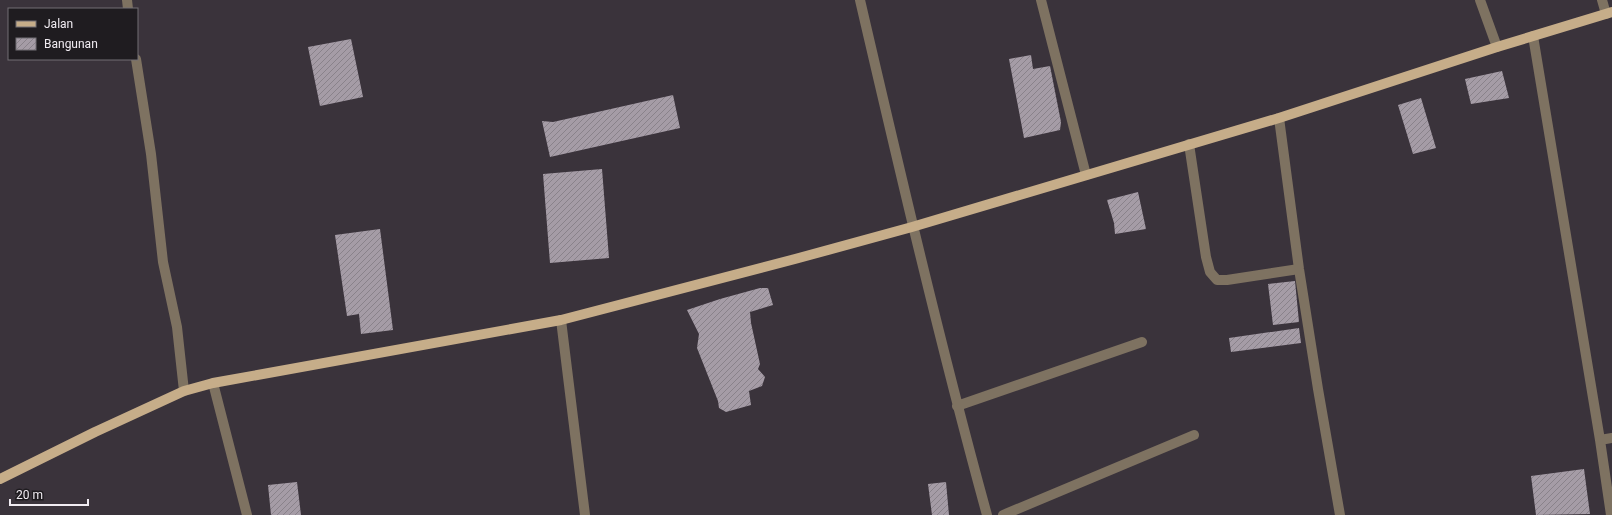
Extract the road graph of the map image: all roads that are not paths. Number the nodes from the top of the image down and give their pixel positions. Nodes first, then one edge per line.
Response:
1 (860, 0) edge
2 (1041, 0) edge
3 (1480, 0) edge
4 (1602, 0) edge
5 (1609, 13) edge
6 (1533, 36) junction
7 (1497, 47) junction
8 (136, 60) edge
9 (1279, 118) junction
10 (1189, 144) junction
11 (1086, 175) junction
12 (912, 227) junction
13 (1300, 269) junction
14 (561, 320) junction
15 (1142, 342) dead end
16 (213, 383) junction
17 (184, 391) junction
18 (957, 406) junction
19 (1194, 435) dead end
20 (1612, 438) edge
21 (1600, 440) junction
22 (0, 479) edge
23 (247, 515) edge
24 (585, 515) edge
25 (987, 515) edge
26 (1003, 515) edge
27 (1340, 515) edge
28 (1611, 515) edge

1 - 12 street
2 - 11 street
3 - 7 street
4 - 5 street
5 - 6 main road
6 - 7 main road
6 - 21 street
7 - 9 main road
8 - 17 street
9 - 10 main road
9 - 13 street
10 - 11 main road
10 - 13 street
11 - 12 main road
12 - 14 main road
12 - 18 street
13 - 27 street
14 - 16 main road
14 - 24 street
15 - 18 street
16 - 17 main road
16 - 23 street
17 - 22 main road
18 - 25 street
19 - 26 street
20 - 21 street
21 - 28 street

